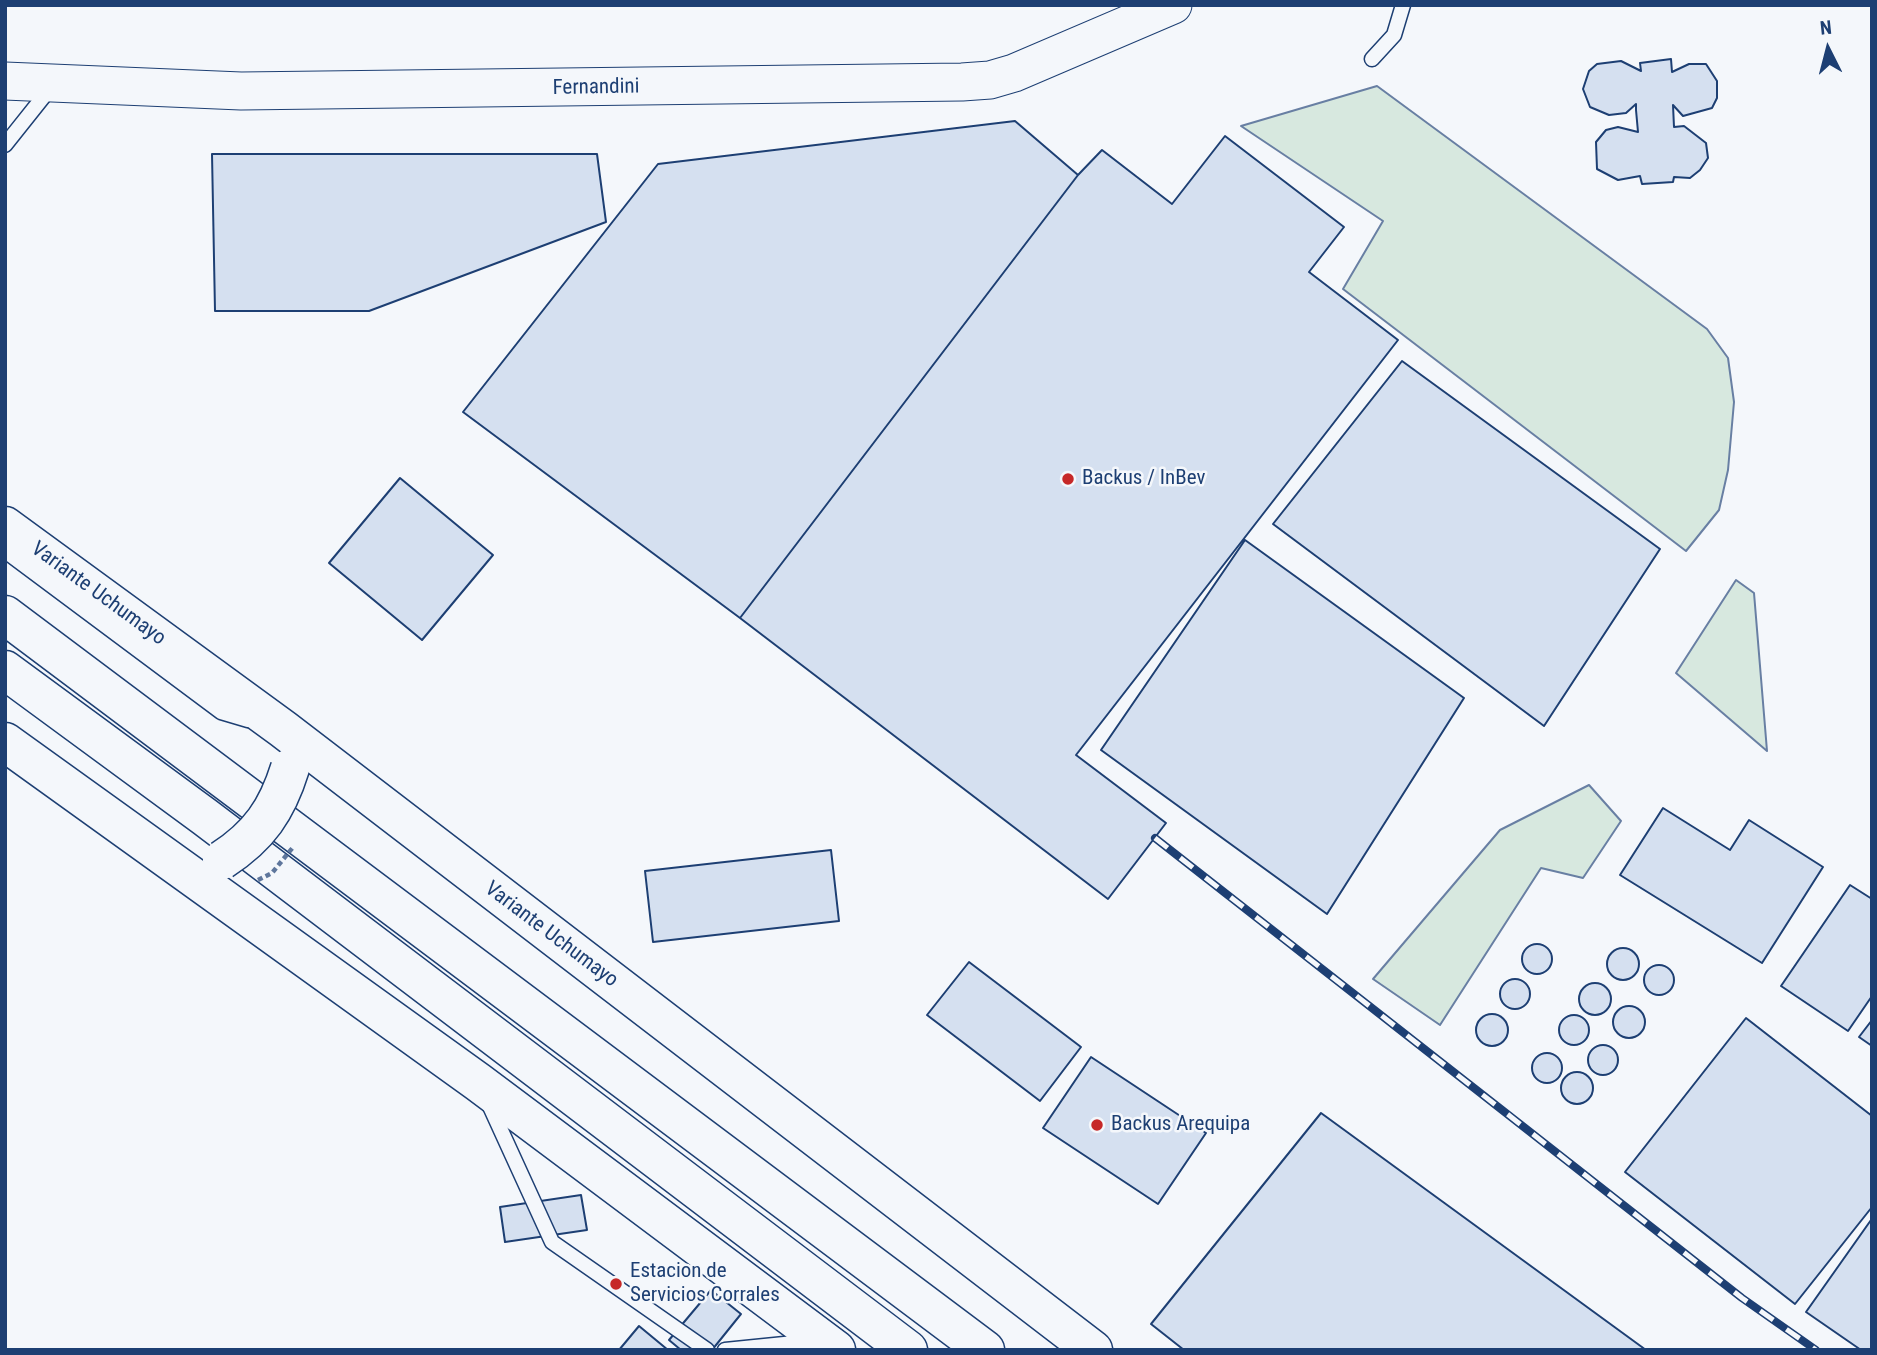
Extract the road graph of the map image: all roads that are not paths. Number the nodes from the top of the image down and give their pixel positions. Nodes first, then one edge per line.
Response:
1 (1173, 5) edge
2 (1404, 5) edge
3 (1372, 59) dead end
4 (5, 81) edge
5 (54, 83) junction
6 (5, 145) edge
7 (5, 526) edge
8 (5, 551) edge
9 (5, 615) edge
10 (5, 670) edge
11 (283, 729) junction
12 (5, 731) edge
13 (5, 742) edge
14 (36, 764) junction
15 (183, 867) junction
16 (478, 1082) junction
17 (830, 1345) edge
18 (707, 1350) edge
19 (725, 1350) edge
20 (908, 1350) edge
21 (985, 1350) edge
22 (1093, 1350) edge

1 - 5 street, Fernandini
2 - 3 lane
4 - 5 street, Fernandini
5 - 6 lane
7 - 11 main road, Variante Uchumayo
8 - 11 lane
9 - 21 main road
10 - 20 main road
11 - 15 main road, bridge
11 - 22 main road, Variante Uchumayo
12 - 14 lane
13 - 14 main road
14 - 15 main road
15 - 16 main road
16 - 17 main road
16 - 18 lane
17 - 19 lane

